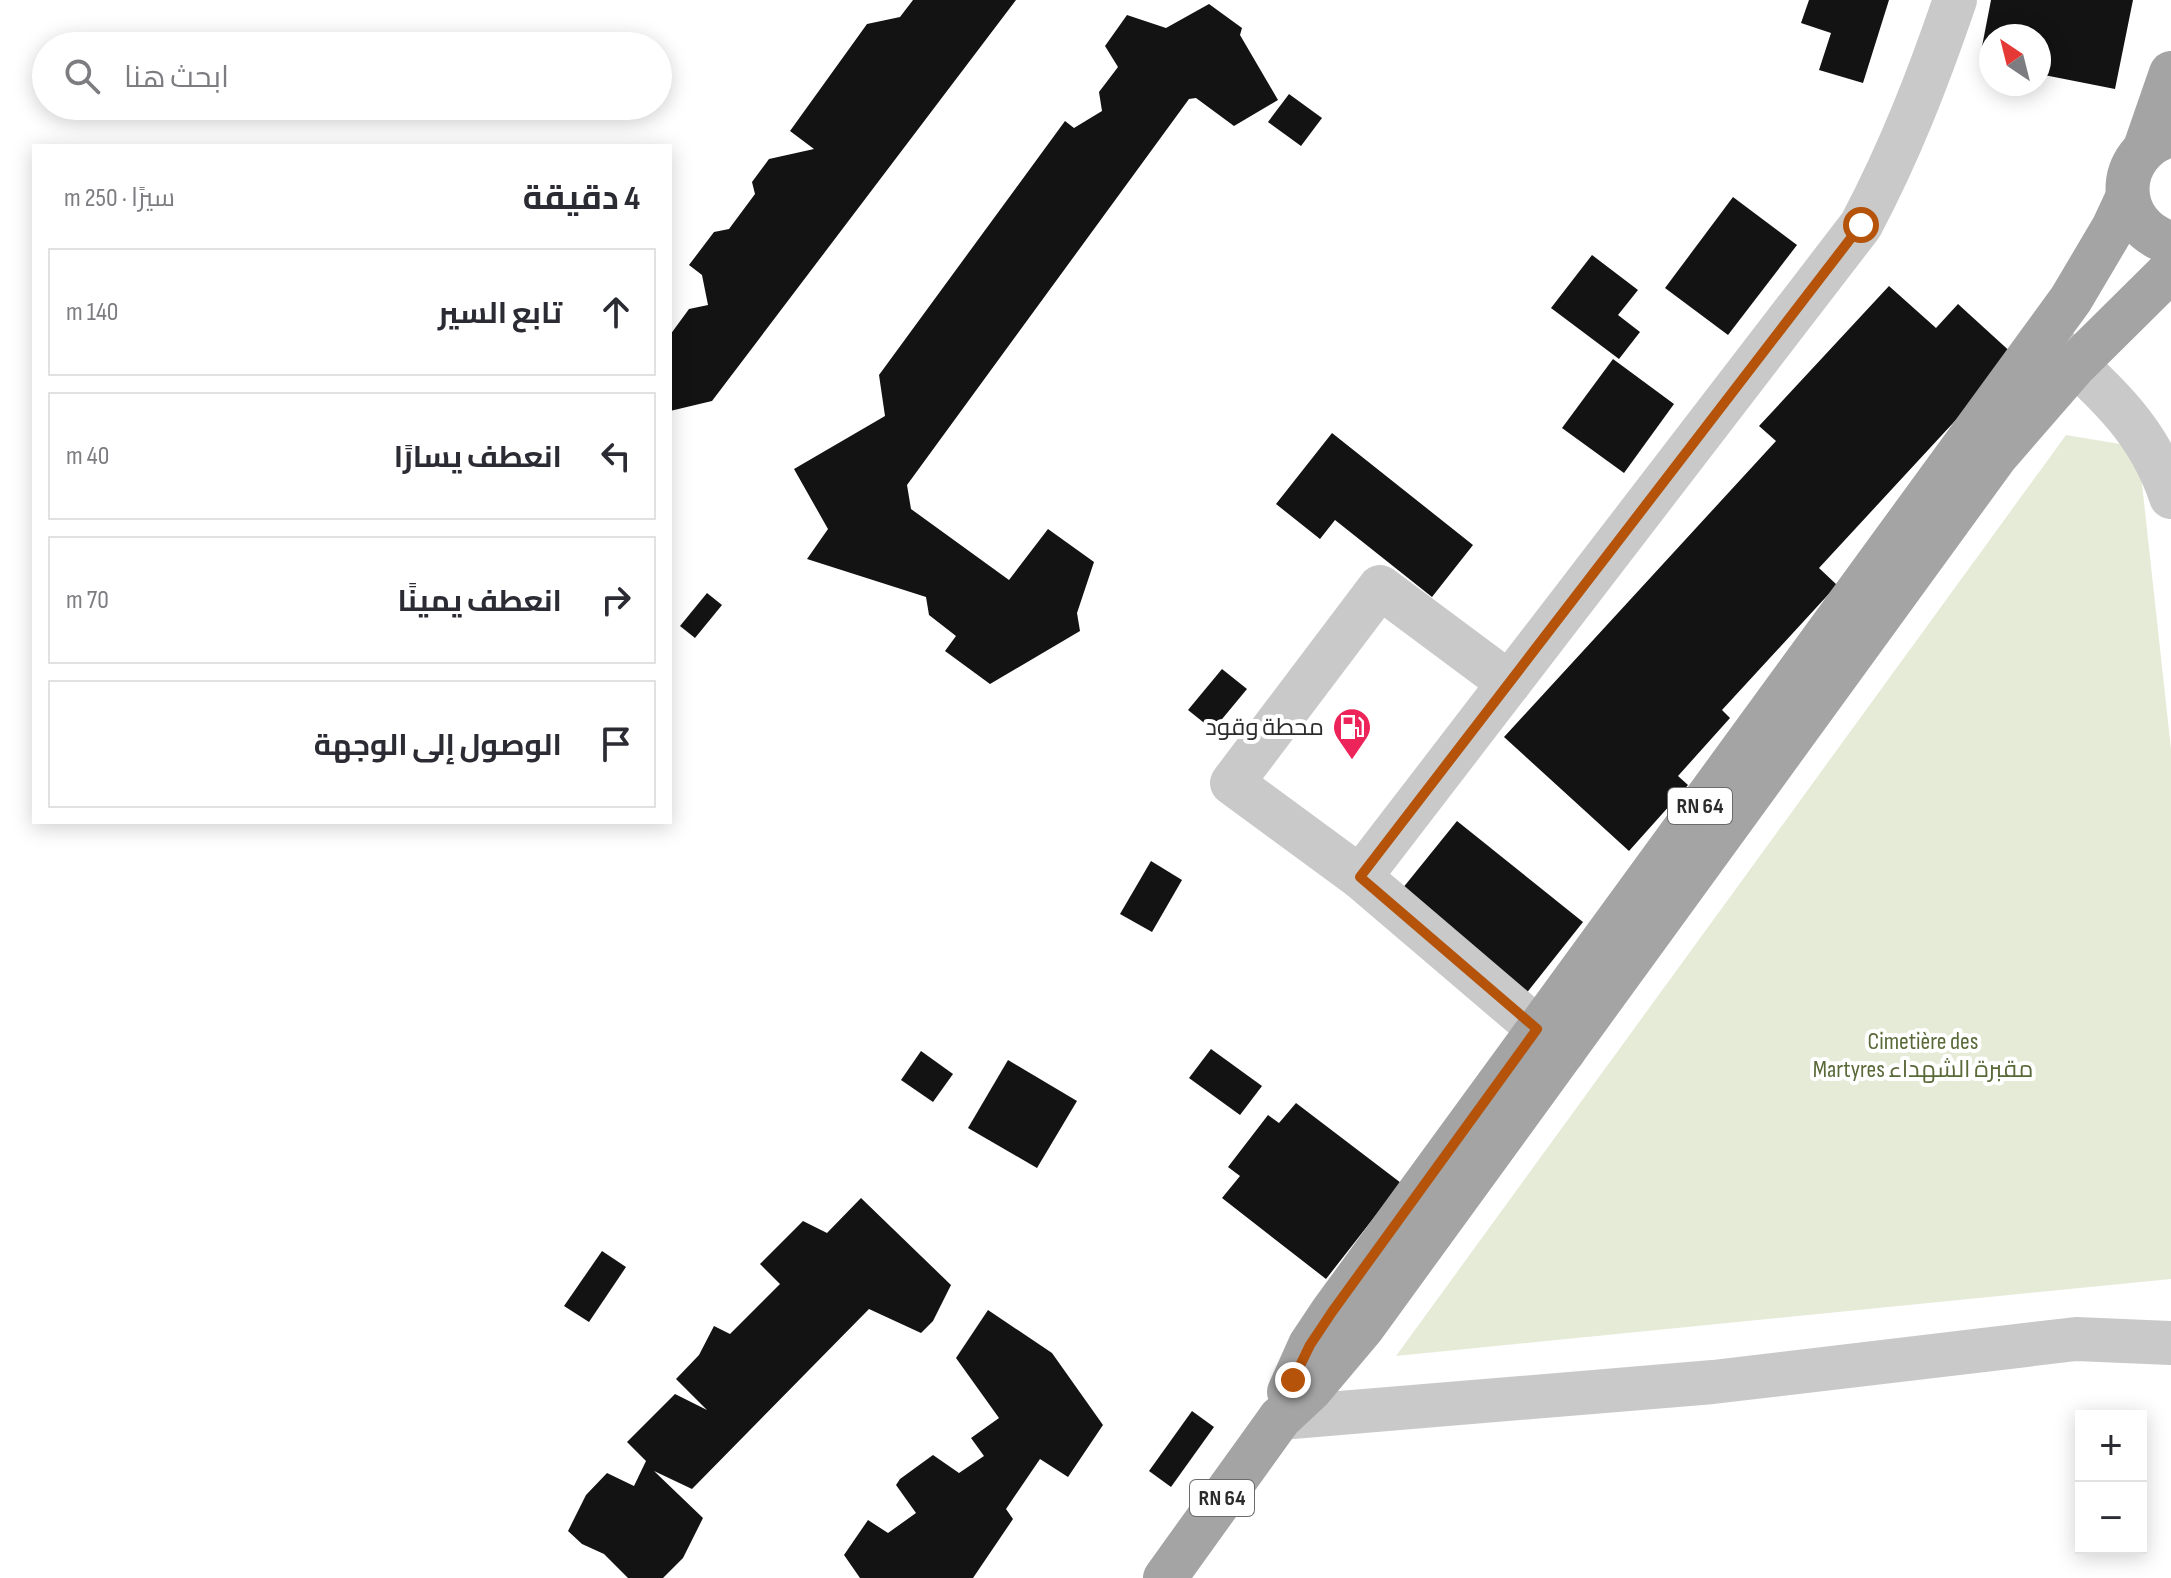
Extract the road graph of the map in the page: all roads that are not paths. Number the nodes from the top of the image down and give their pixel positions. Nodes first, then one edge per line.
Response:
1 (1955, 0) edge
2 (2171, 73) edge
3 (2158, 142) edge
4 (2127, 198) junction
5 (2171, 243) edge
6 (2171, 270) edge
7 (2060, 350) junction
8 (2171, 497) edge
9 (1509, 683) junction
10 (1360, 877) junction
11 (1551, 1040) junction
12 (2171, 1343) edge
13 (1280, 1418) junction
14 (1165, 1578) edge

1 - 9 street
2 - 3 main road
3 - 4 main road
4 - 5 main road
4 - 7 main road, RN 64
6 - 7 main road, RN 64
7 - 8 street
7 - 11 main road, RN 64
9 - 10 street
9 - 10 street
10 - 11 street
11 - 13 main road, RN 64
12 - 13 street
13 - 14 main road, RN 64

